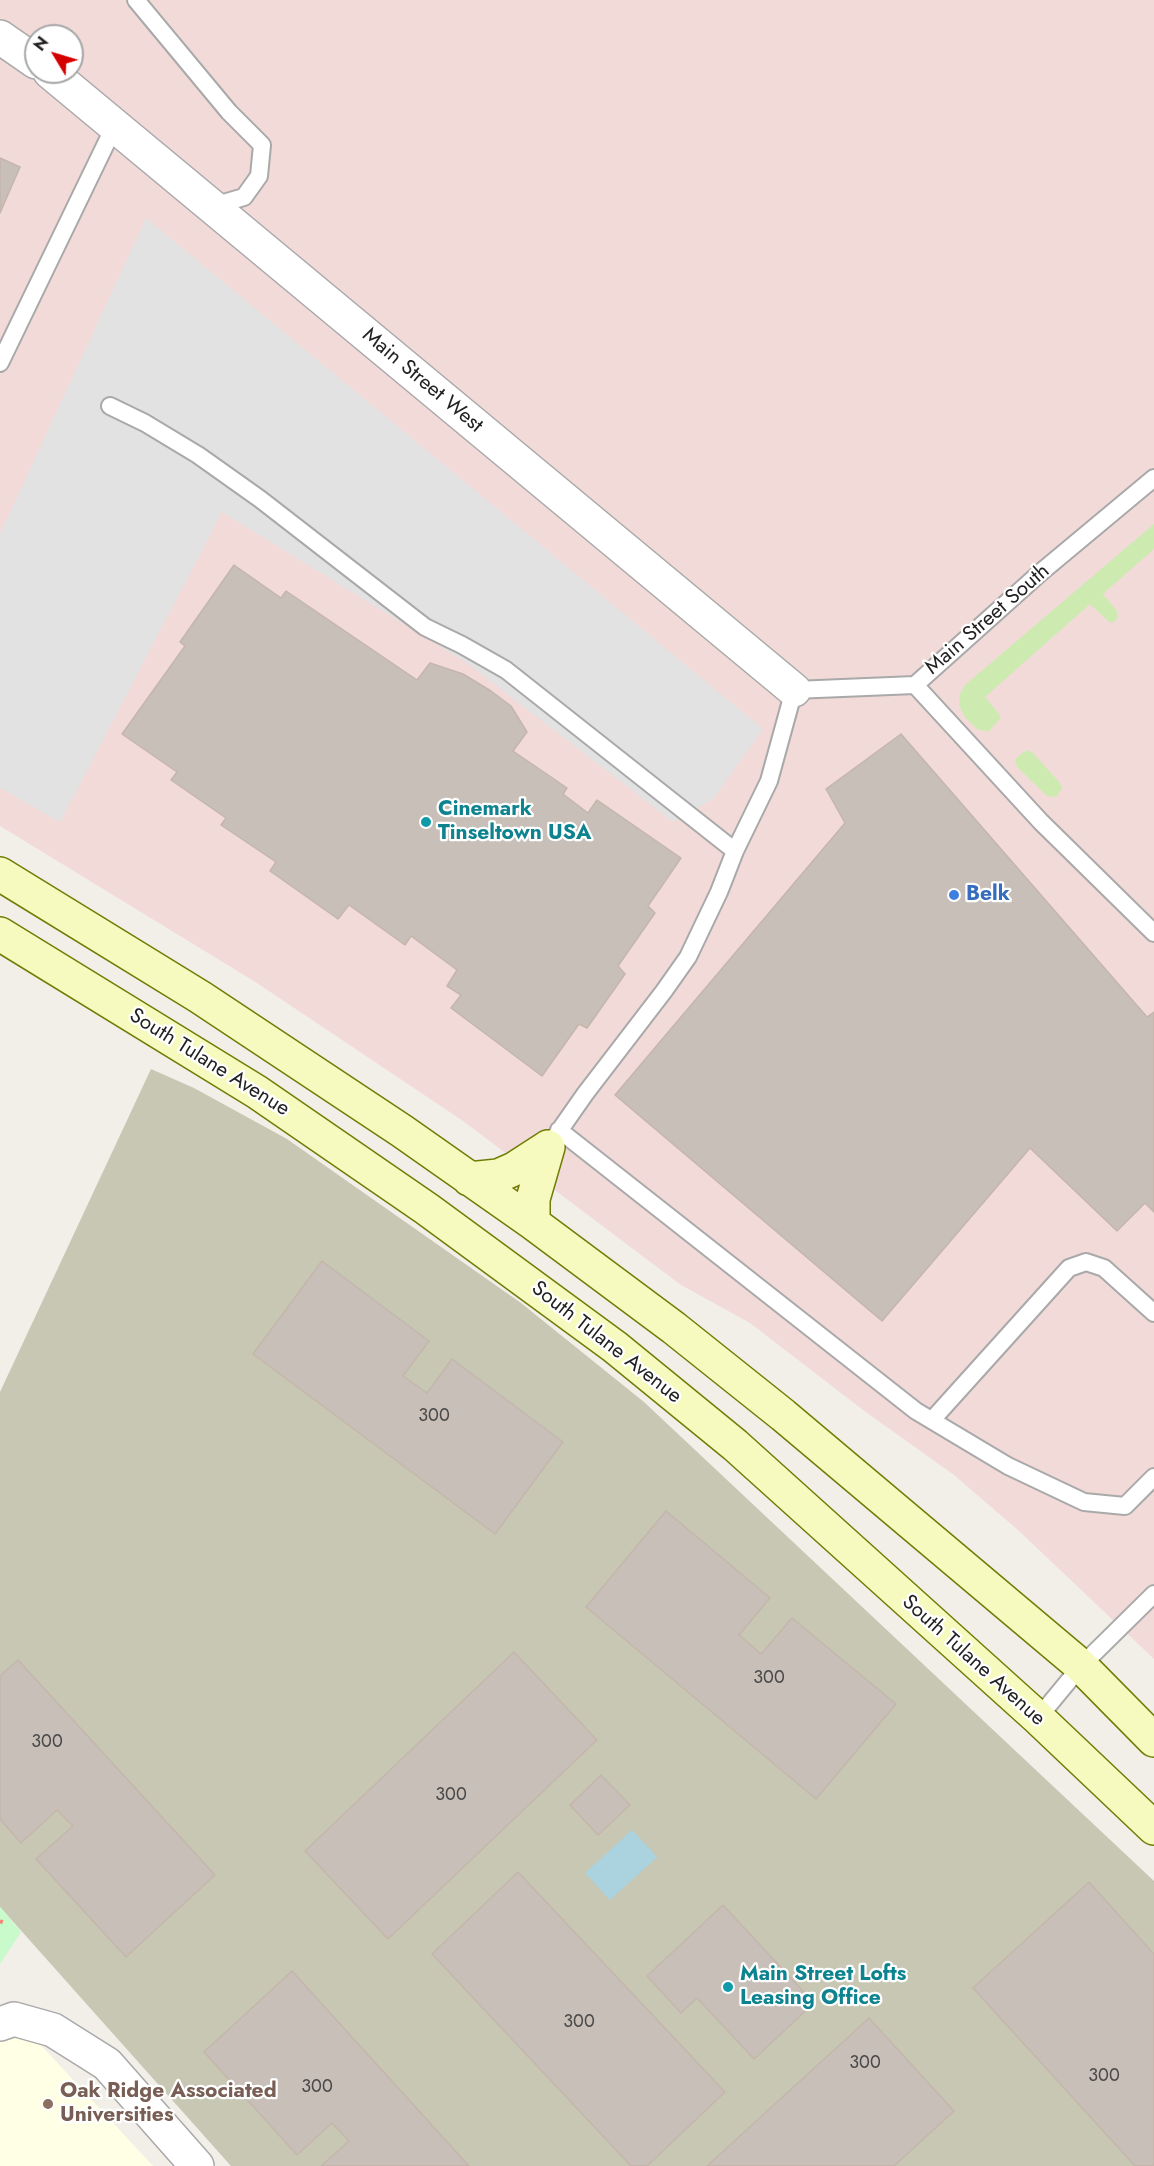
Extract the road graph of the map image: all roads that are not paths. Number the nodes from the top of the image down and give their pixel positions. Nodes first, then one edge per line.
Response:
1 (136, 0) edge
2 (0, 37) edge
3 (24, 54) edge
4 (65, 84) edge
5 (115, 125) junction
6 (213, 206) junction
7 (0, 363) edge
8 (110, 406) dead end
9 (1154, 478) edge
10 (915, 685) junction
11 (794, 690) junction
12 (735, 851) junction
13 (0, 874) edge
14 (67, 915) junction
15 (1154, 933) edge
16 (0, 934) edge
17 (39, 957) junction
18 (553, 1138) junction
19 (470, 1179) junction
20 (533, 1223) junction
21 (1154, 1313) edge
22 (932, 1420) junction
23 (1154, 1477) edge
24 (1154, 1594) edge
25 (1081, 1666) junction
26 (1038, 1718) junction
27 (1154, 1740) edge
28 (1154, 1828) edge
29 (0, 2024) edge
30 (197, 2166) edge

1 - 6 lane
2 - 3 street
4 - 5 street, Main Street West
5 - 6 street, Main Street West
5 - 7 lane
6 - 11 street, Main Street West
8 - 12 lane
9 - 10 lane, Main Street South
10 - 11 lane, Main Street South
10 - 15 lane
11 - 12 lane
12 - 18 lane
13 - 14 main road
14 - 17 main road
14 - 19 main road
16 - 17 main road, South Tulane Avenue
17 - 26 main road, South Tulane Avenue
18 - 19 main road
18 - 20 main road
18 - 22 lane
19 - 20 main road
20 - 25 main road
21 - 22 lane
22 - 23 lane
24 - 25 lane
25 - 26 lane
25 - 27 main road
26 - 28 main road, South Tulane Avenue
29 - 30 street

